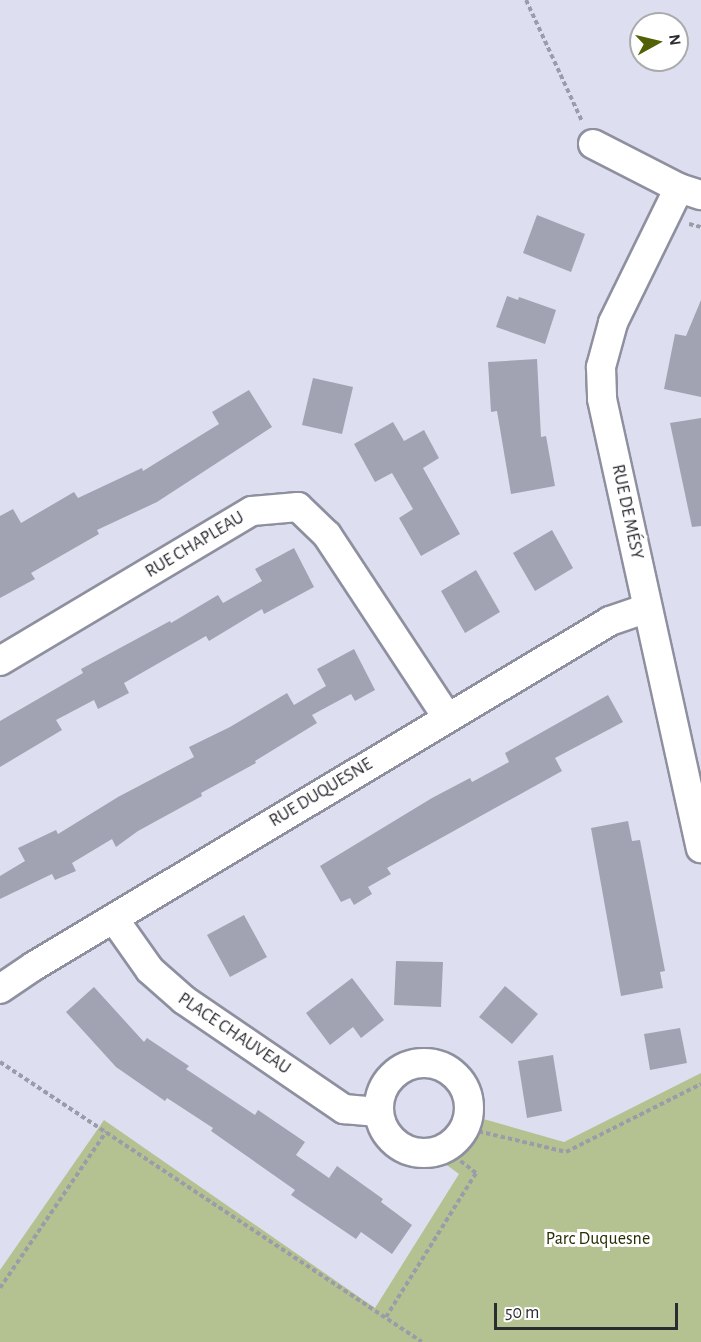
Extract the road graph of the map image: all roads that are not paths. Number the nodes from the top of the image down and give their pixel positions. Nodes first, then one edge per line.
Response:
1 (593, 144) road end
2 (690, 192) edge
3 (647, 608) junction
4 (0, 661) edge
5 (447, 717) junction
6 (701, 848) edge
7 (114, 919) junction
8 (0, 990) edge
9 (378, 1112) junction

1 - 2 street
2 - 3 street, RUE DE MÉSY
3 - 5 street, RUE DUQUESNE
3 - 6 street, RUE DE MÉSY
4 - 5 street, RUE CHAPLEAU
5 - 7 street, RUE DUQUESNE
7 - 8 street, RUE DUQUESNE
7 - 9 street, PLACE CHAUVEAU
9 - 9 street

